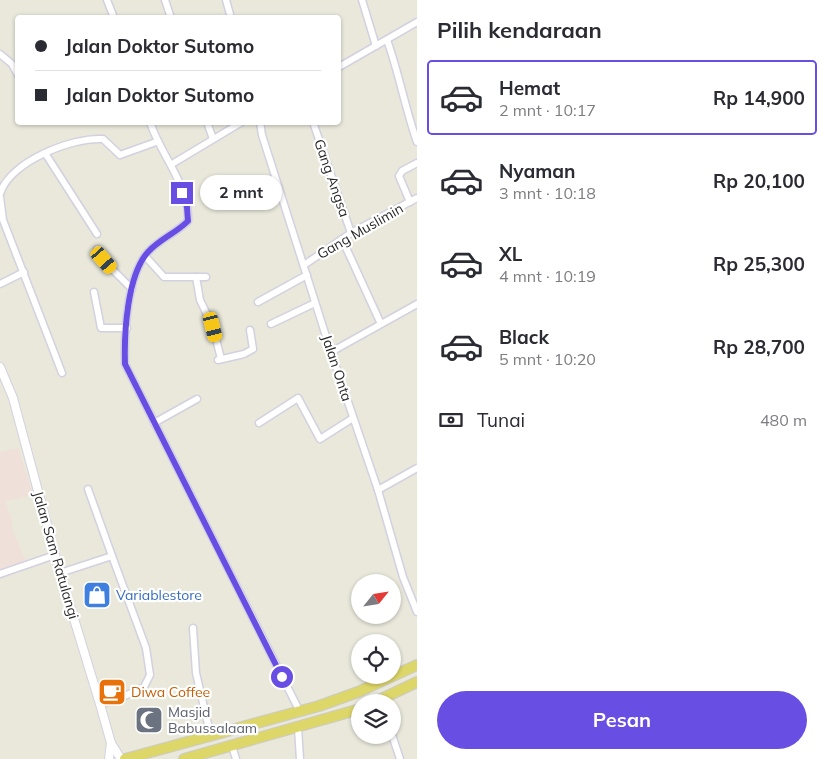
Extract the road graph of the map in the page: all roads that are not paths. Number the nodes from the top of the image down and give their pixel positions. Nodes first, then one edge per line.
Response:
1 (107, 0) edge
2 (165, 0) edge
3 (362, 0) edge
4 (228, 1) edge
5 (113, 15) edge
6 (170, 15) edge
7 (230, 15) edge
8 (417, 22) edge
9 (386, 40) junction
10 (376, 46) junction
11 (0, 54) edge
12 (341, 66) edge
13 (15, 70) edge
14 (151, 125) edge
15 (208, 125) edge
16 (237, 125) edge
17 (260, 125) edge
18 (314, 125) edge
19 (213, 140) junction
20 (156, 142) junction
21 (417, 142) edge
22 (45, 153) junction
23 (417, 163) edge
24 (172, 164) junction
25 (0, 196) edge
26 (417, 198) edge
27 (410, 202) junction
28 (351, 233) junction
29 (97, 234) dead end
30 (342, 239) junction
31 (97, 249) dead end
32 (145, 256) junction
33 (304, 265) junction
34 (24, 272) junction
35 (307, 275) junction
36 (196, 277) junction
37 (206, 277) dead end
38 (0, 284) edge
39 (132, 289) junction
40 (94, 292) dead end
41 (258, 302) dead end
42 (315, 302) junction
43 (417, 304) edge
44 (271, 324) dead end
45 (381, 324) junction
46 (127, 328) junction
47 (250, 330) dead end
48 (331, 352) junction
49 (0, 367) edge
50 (62, 373) dead end
51 (197, 398) dead end
52 (353, 418) junction
53 (154, 422) junction
54 (259, 423) dead end
55 (417, 468) edge
56 (88, 489) dead end
57 (378, 490) junction
58 (55, 555) junction
59 (112, 556) junction
60 (60, 573) junction
61 (0, 574) edge
62 (417, 612) edge
63 (193, 628) dead end
64 (417, 666) edge
65 (417, 682) edge
66 (394, 694) edge
67 (100, 704) junction
68 (300, 712) junction
69 (351, 712) edge
70 (298, 728) junction
71 (211, 737) junction
72 (112, 743) junction
73 (395, 744) edge
74 (232, 746) junction
75 (210, 756) edge
76 (109, 759) edge
77 (121, 759) edge
78 (125, 759) edge
79 (184, 759) edge
80 (236, 759) edge
81 (300, 759) edge
82 (400, 759) edge

1 - 5 street
2 - 6 street
3 - 10 street
4 - 7 street
8 - 9 street
9 - 10 street
9 - 21 street
10 - 12 street
11 - 13 street
14 - 20 street
15 - 19 street
16 - 19 street
17 - 33 street, Jalan Onta
18 - 28 street, Gang Angsa
19 - 24 street
20 - 22 street
20 - 24 street
22 - 25 street
22 - 29 street
23 - 27 street
24 - 32 street
25 - 34 street
26 - 27 street, Gang Muslimin
27 - 28 street, Gang Muslimin
28 - 30 street, Gang Muslimin
30 - 33 street, Gang Muslimin
30 - 45 street
31 - 39 street
32 - 36 street
32 - 39 street
33 - 35 street, Jalan Onta
34 - 38 street
34 - 50 street
35 - 41 street
35 - 42 street, Jalan Onta
36 - 37 street
36 - 47 street
39 - 46 street
40 - 46 street
42 - 44 street
42 - 48 street, Jalan Onta
43 - 45 street
45 - 48 street
46 - 53 street
48 - 52 street, Jalan Onta
49 - 58 street, Jalan Sam Ratulangi
51 - 53 street
52 - 54 street
52 - 57 street, Jalan Onta
53 - 68 street
55 - 57 street
56 - 59 street
57 - 62 street, Jalan Onta
58 - 60 street, Jalan Sam Ratulangi
58 - 61 street
59 - 60 street
59 - 67 street
60 - 67 street, Jalan Sam Ratulangi
63 - 71 street
64 - 68 highway
65 - 66 highway
67 - 72 street, Jalan Sam Ratulangi
68 - 71 highway
69 - 70 highway
70 - 74 highway
70 - 81 street
71 - 78 highway
72 - 76 street, Jalan Sam Ratulangi
72 - 77 street, Jalan Sam Ratulangi
73 - 82 street
74 - 75 highway
74 - 80 street
75 - 79 highway

